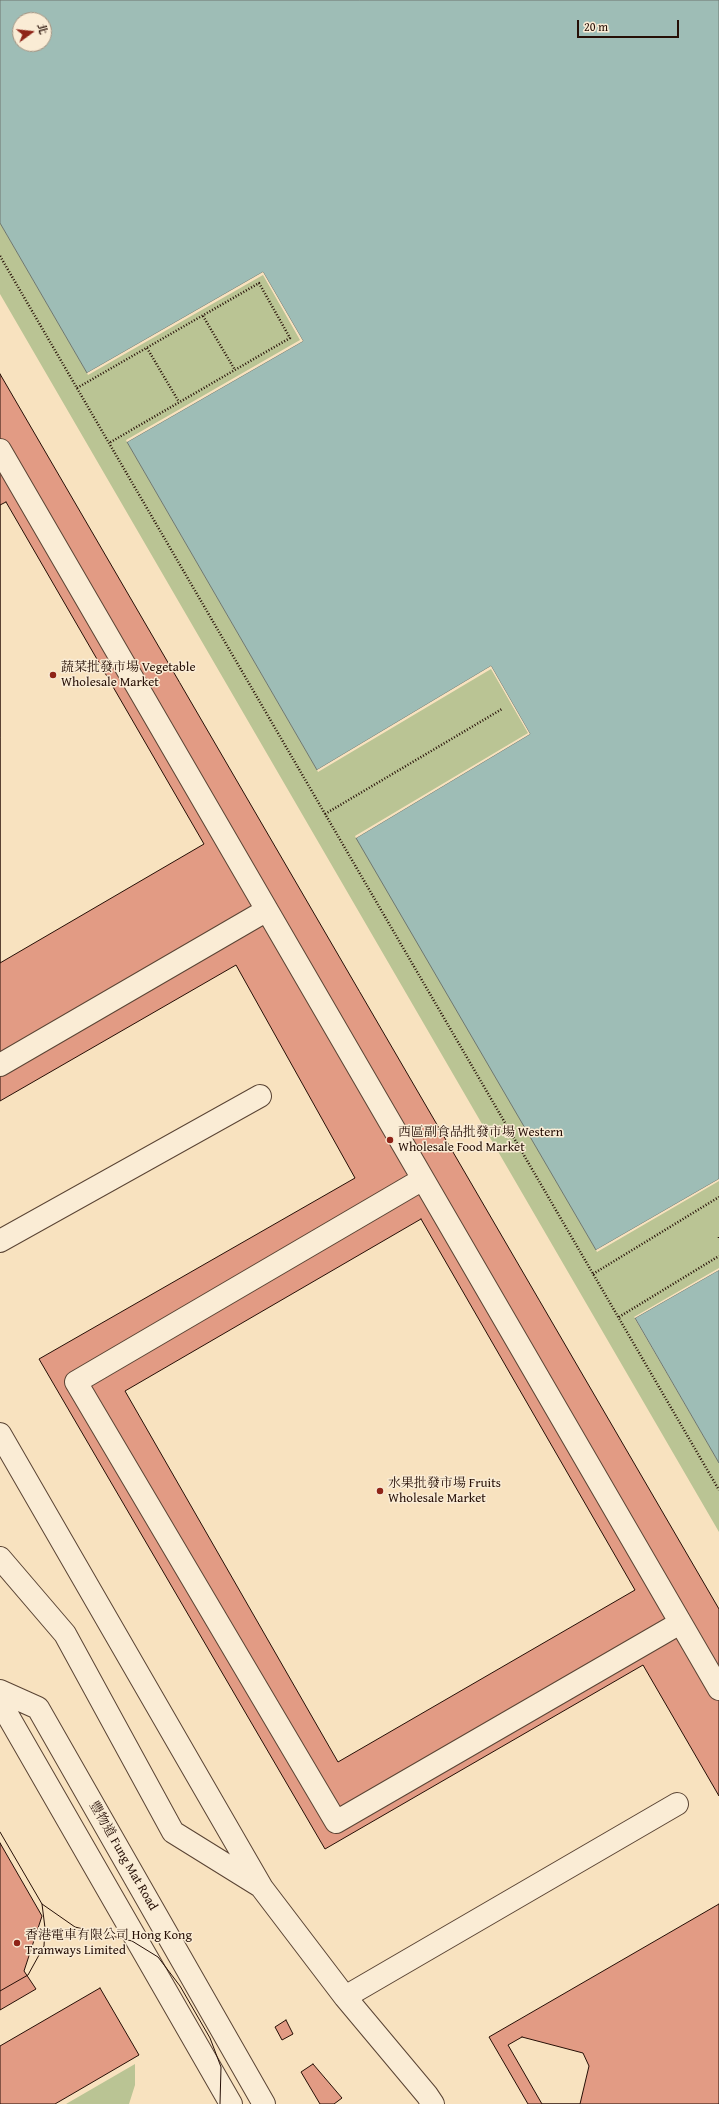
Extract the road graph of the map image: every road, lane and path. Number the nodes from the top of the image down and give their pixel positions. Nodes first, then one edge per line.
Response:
1 (0, 256) edge
2 (203, 316) junction
3 (147, 348) junction
4 (235, 370) junction
5 (77, 388) junction
6 (179, 402) junction
7 (109, 443) junction
8 (0, 450) edge
9 (502, 708) dead end
10 (325, 814) junction
11 (267, 910) junction
12 (0, 1065) edge
13 (260, 1096) dead end
14 (423, 1179) junction
15 (719, 1197) edge
16 (0, 1241) edge
17 (719, 1256) edge
18 (593, 1274) junction
19 (618, 1318) junction
20 (0, 1434) edge
21 (719, 1490) edge
22 (0, 1558) edge
23 (680, 1623) junction
24 (719, 1689) edge
25 (0, 1691) edge
26 (0, 1702) edge
27 (677, 1804) dead end
28 (262, 1888) junction
29 (345, 1997) junction
30 (264, 2103) edge
31 (230, 2104) edge
32 (433, 2104) edge

1 - 5 path
2 - 3 path
2 - 4 path
2 - 4 path
3 - 5 path
3 - 6 path
4 - 6 path
5 - 7 path
6 - 7 path
7 - 10 path
8 - 11 street
9 - 10 path
10 - 18 path
11 - 12 street
11 - 14 street
13 - 16 street
14 - 23 street
14 - 23 street
15 - 18 path
17 - 19 path
18 - 19 path
19 - 21 path
20 - 28 street
22 - 28 street
23 - 24 street
25 - 30 street, 豐物道 Fung Mat Road
26 - 31 street
27 - 29 street
28 - 29 street
29 - 32 street
30 - 31 street

